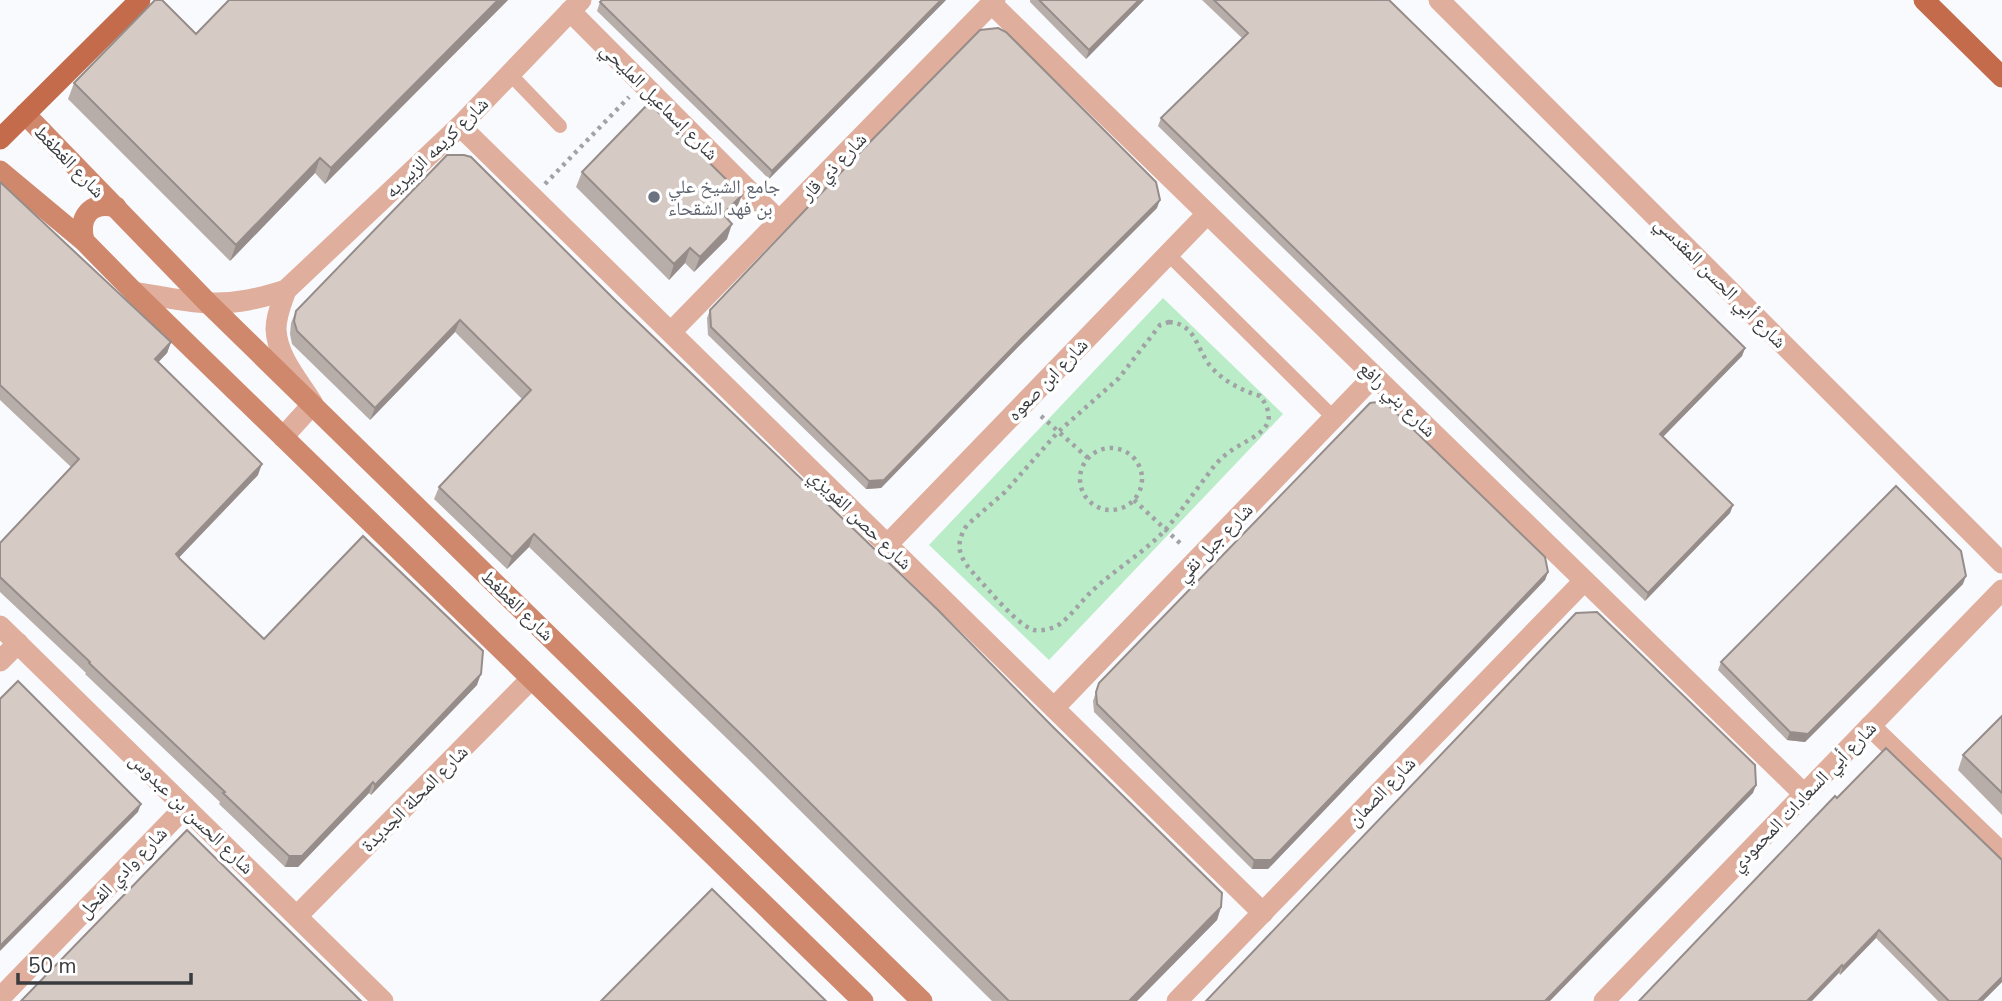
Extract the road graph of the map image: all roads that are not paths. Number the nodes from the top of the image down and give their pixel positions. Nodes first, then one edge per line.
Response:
1 (140, 0) edge
2 (1439, 0) edge
3 (1924, 0) edge
4 (994, 2) edge
5 (576, 6) edge
6 (510, 74) junction
7 (2002, 77) edge
8 (25, 114) junction
9 (460, 126) junction
10 (560, 126) dead end
11 (0, 139) edge
12 (0, 171) edge
13 (116, 207) junction
14 (1207, 214) junction
15 (779, 221) junction
16 (84, 241) junction
17 (1168, 254) junction
18 (286, 290) junction
19 (134, 292) junction
20 (208, 303) junction
21 (671, 332) junction
22 (1374, 376) junction
23 (313, 404) junction
24 (1334, 418) junction
25 (283, 437) junction
26 (887, 545) junction
27 (2002, 563) edge
28 (1584, 580) junction
29 (2002, 590) edge
30 (0, 626) edge
31 (18, 643) junction
32 (0, 662) edge
33 (531, 679) junction
34 (1054, 708) junction
35 (1870, 726) junction
36 (1804, 794) junction
37 (185, 807) junction
38 (2002, 853) edge
39 (1263, 913) junction
40 (297, 916) junction
41 (0, 998) edge
42 (383, 1001) edge
43 (863, 1001) edge
44 (922, 1001) edge
45 (1177, 1001) edge
46 (1604, 1001) edge

1 - 8 main road
2 - 27 street, شارع أبي الحسن المقدسي
3 - 7 main road
4 - 14 street, شارع بني رافع
4 - 15 street, شارع ذي قار
5 - 6 street, شارع كريمه الزبيريه
5 - 15 street, شارع إسماعيل المليحي
6 - 9 street, شارع كريمه الزبيريه
6 - 10 lane
8 - 11 main road
8 - 13 street, شارع الغطغط
9 - 18 street, شارع كريمه الزبيريه
9 - 21 street, شارع حصن الفويزي
12 - 16 street
13 - 16 street, شارع الغطغط
13 - 20 street, شارع الغطغط
14 - 17 street, شارع ابن صعوه
14 - 22 street, شارع بني رافع
15 - 21 street, شارع ذي قار
16 - 19 street
17 - 24 lane
17 - 26 street, شارع ابن صعوه
18 - 20 street, شارع كريمه الزبيريه
18 - 23 street
19 - 20 street, شارع كريمه الزبيريه
19 - 25 street
20 - 23 street, شارع الغطغط
21 - 26 street, شارع حصن الفويزي
22 - 24 street, شارع جبل نقي
22 - 28 street, شارع بني رافع
23 - 25 street
23 - 44 street, شارع الغطغط
24 - 34 street, شارع جبل نقي
25 - 33 street
26 - 34 street, شارع حصن الفويزي
28 - 36 street, شارع بني رافع
28 - 39 street, شارع الصمان
29 - 35 street, شارع أبي السعادات المحمودي
30 - 31 street, شارع الحسن بن عبدوس
31 - 32 street
31 - 37 street, شارع الحسن بن عبدوس
33 - 40 street, شارع المحلة الجديدة
33 - 43 street
34 - 39 street, شارع حصن الفويزي
35 - 36 street, شارع أبي السعادات المحمودي
35 - 38 street
36 - 46 street, شارع أبي السعادات المحمودي
37 - 40 street, شارع الحسن بن عبدوس
37 - 41 street, شارع وادي الفحل
39 - 45 street, شارع الصمان
40 - 42 street, شارع الحسن بن عبدوس

